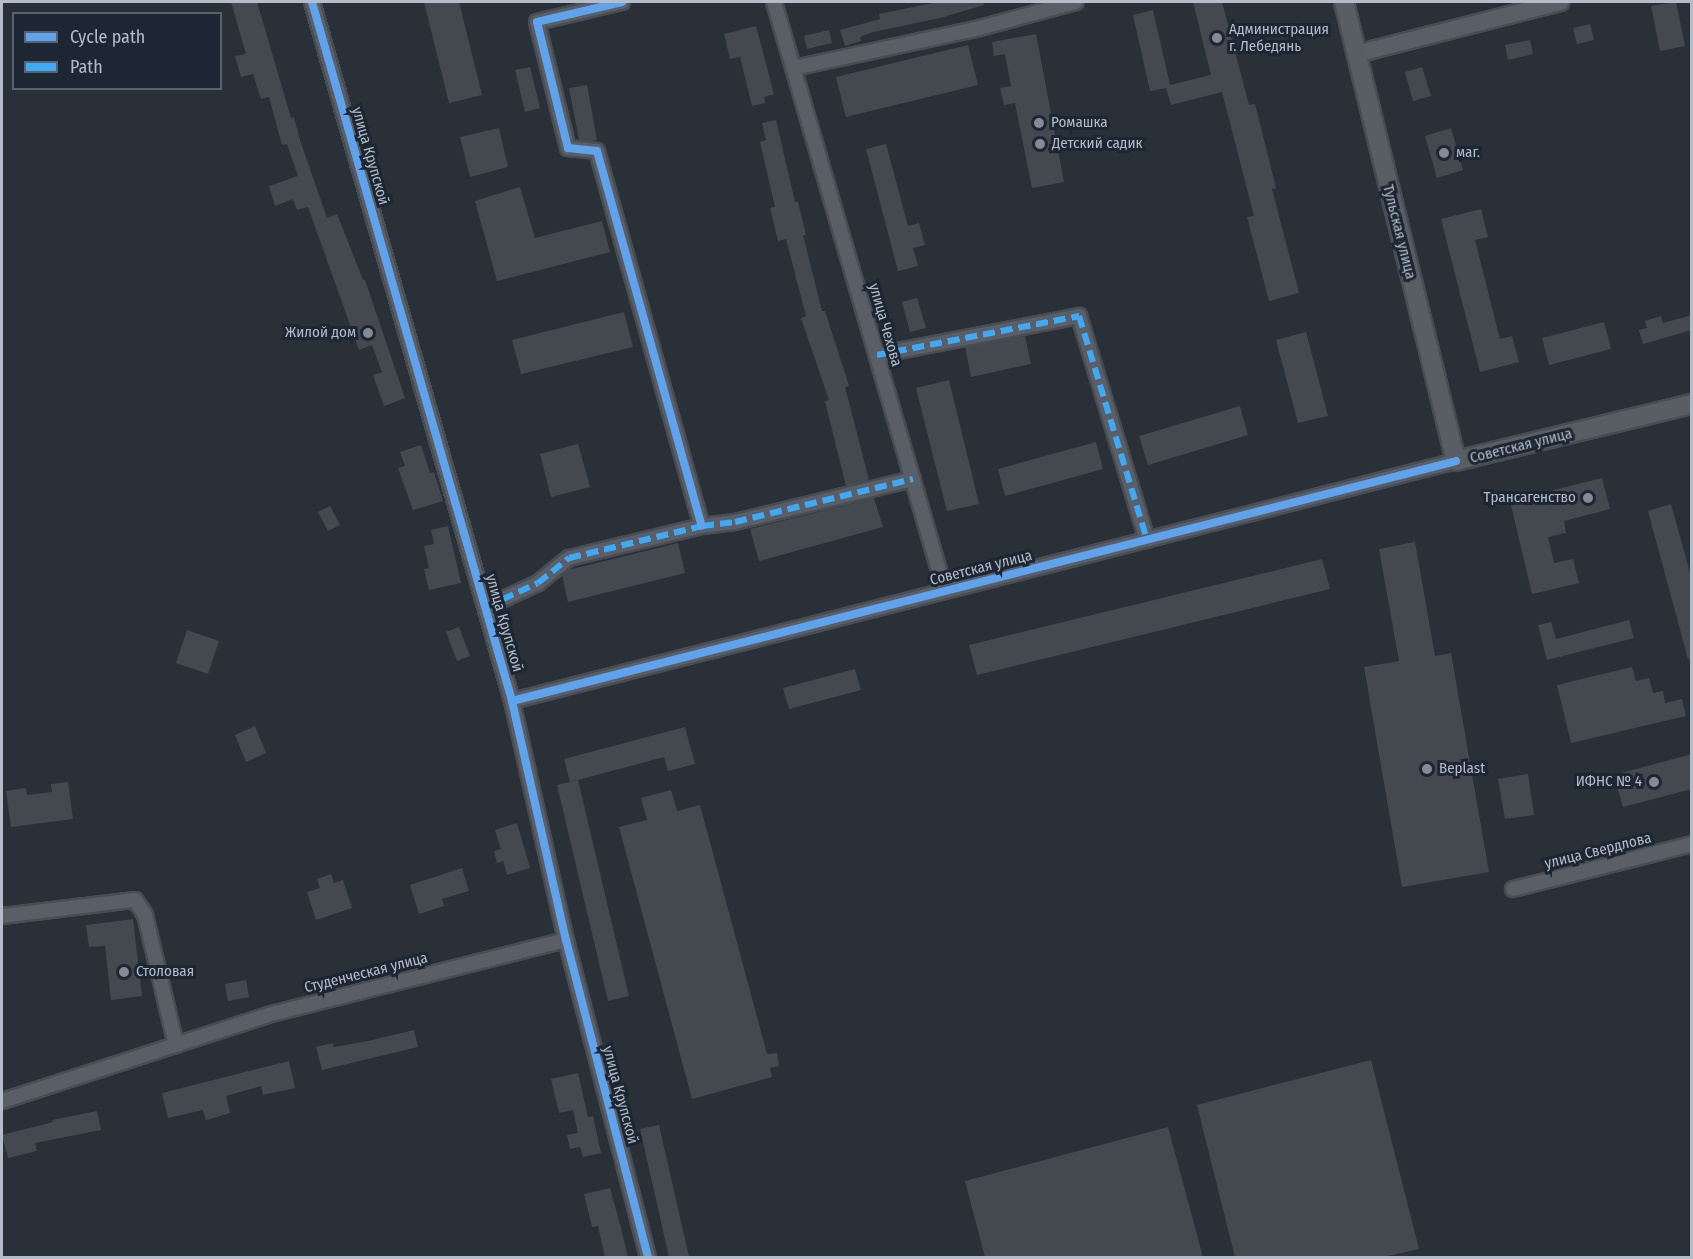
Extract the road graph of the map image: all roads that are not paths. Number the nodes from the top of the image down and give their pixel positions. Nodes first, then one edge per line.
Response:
1 (312, 2) edge
2 (622, 2) edge
3 (774, 2) edge
4 (1076, 2) edge
5 (1344, 2) edge
6 (1560, 2) edge
7 (1356, 54) junction
8 (794, 68) junction
9 (877, 356) junction
10 (1692, 404) edge
11 (1456, 461) junction
12 (913, 479) junction
13 (702, 526) junction
14 (1147, 540) junction
15 (945, 591) junction
16 (486, 608) junction
17 (512, 701) junction
18 (1692, 844) edge
19 (1513, 890) dead end
20 (2, 916) edge
21 (566, 940) junction
22 (176, 1045) junction
23 (2, 1101) edge
24 (648, 1257) edge

1 - 16 street, улица Крупской
2 - 13 street
3 - 8 street, улица Чехова
4 - 8 street
5 - 7 main road, Тульская улица
6 - 7 street
7 - 11 main road, Тульская улица
8 - 9 street, улица Чехова
9 - 12 street, улица Чехова
9 - 14 street
10 - 11 main road, Советская улица
11 - 14 street, Советская улица
12 - 13 street
12 - 15 street, улица Чехова
13 - 16 street
14 - 15 street, Советская улица
15 - 17 street, Советская улица
16 - 17 street, улица Крупской
17 - 21 street, улица Крупской
18 - 19 street, улица Свердлова
20 - 22 street
21 - 22 street, Студенческая улица
21 - 24 street, улица Крупской
22 - 23 street, Студенческая улица

